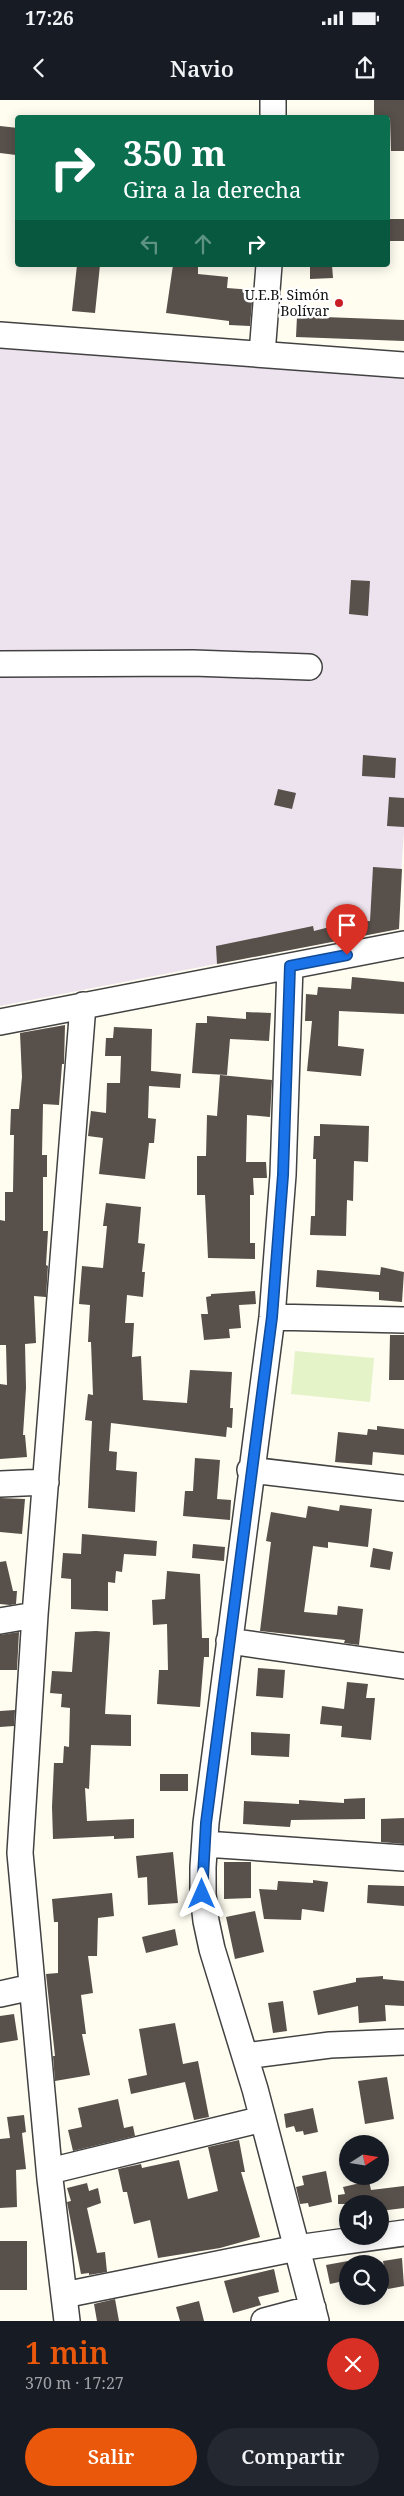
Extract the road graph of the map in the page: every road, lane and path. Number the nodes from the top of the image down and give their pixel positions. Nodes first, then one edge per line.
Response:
1 (273, 100) edge
2 (273, 115) edge
3 (269, 267) edge
4 (0, 335) edge
5 (262, 354) junction
6 (404, 365) edge
7 (0, 664) edge
8 (309, 667) dead end
9 (404, 944) edge
10 (290, 966) junction
11 (83, 1005) junction
12 (0, 1022) edge
13 (272, 1317) junction
14 (404, 1320) edge
15 (250, 1470) junction
16 (46, 1482) junction
17 (0, 1484) edge
18 (404, 1488) edge
19 (35, 1616) junction
20 (0, 1621) edge
21 (229, 1641) junction
22 (404, 1666) edge
23 (204, 1844) junction
24 (10, 1855) edge
25 (404, 1858) edge
26 (32, 1987) junction
27 (0, 1994) edge
28 (404, 2042) edge
29 (245, 2056) junction
30 (263, 2119) junction
31 (50, 2171) junction
32 (404, 2233) edge
33 (297, 2248) junction
34 (64, 2295) junction
35 (315, 2314) edge
36 (67, 2321) edge
37 (264, 2321) edge

1 - 2 street
3 - 5 street
4 - 5 street
5 - 6 street
7 - 8 street
9 - 10 street
10 - 11 street
10 - 13 street
11 - 12 street
11 - 16 street
13 - 14 street
13 - 15 street
15 - 18 street
15 - 21 street
16 - 17 street
16 - 19 street
19 - 20 street
19 - 24 street
21 - 22 street
21 - 23 street
23 - 25 street
23 - 29 street
24 - 26 street
26 - 27 street
26 - 31 street
28 - 29 street
29 - 30 street
30 - 31 street
30 - 33 street
31 - 34 street
32 - 33 street
33 - 34 street
33 - 35 street
34 - 36 street
35 - 37 street

